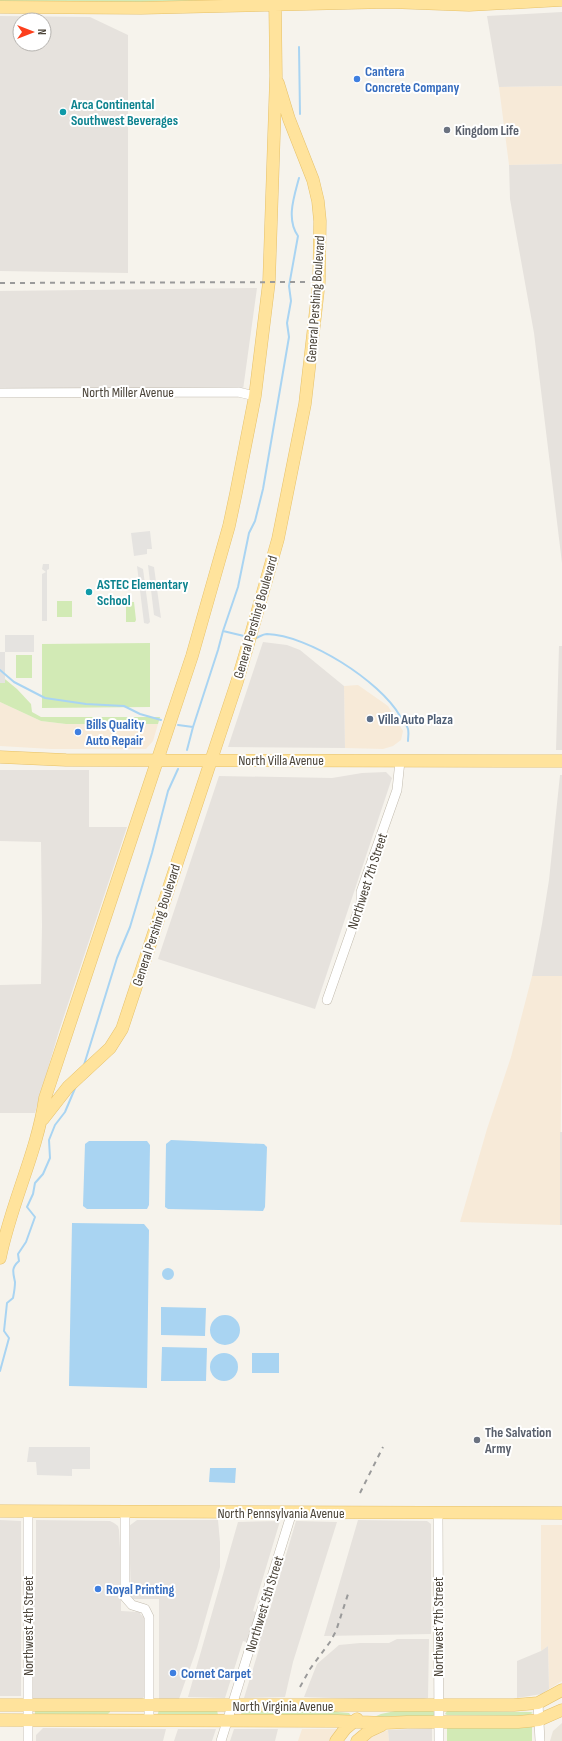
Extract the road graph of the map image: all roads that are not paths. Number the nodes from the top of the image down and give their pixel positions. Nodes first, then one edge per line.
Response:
1 (562, 0) edge
2 (275, 2) edge
3 (469, 3) edge
4 (0, 7) edge
5 (276, 76) junction
6 (0, 393) edge
7 (255, 396) junction
8 (0, 757) edge
9 (158, 759) junction
10 (211, 760) junction
11 (400, 761) junction
12 (562, 761) edge
13 (328, 1000) dead end
14 (56, 1068) junction
15 (73, 1083) junction
16 (42, 1120) junction
17 (0, 1258) edge
18 (0, 1511) edge
19 (28, 1511) junction
20 (125, 1512) junction
21 (292, 1512) junction
22 (438, 1513) junction
23 (562, 1513) edge
24 (562, 1690) edge
25 (538, 1704) junction
26 (0, 1705) edge
27 (28, 1705) junction
28 (115, 1705) junction
29 (393, 1705) junction
30 (439, 1705) junction
31 (149, 1706) junction
32 (232, 1706) junction
33 (344, 1706) junction
34 (562, 1710) edge
35 (0, 1720) edge
36 (28, 1720) junction
37 (114, 1720) junction
38 (539, 1720) junction
39 (149, 1721) junction
40 (227, 1721) junction
41 (439, 1722) junction
42 (361, 1723) junction
43 (28, 1741) edge
44 (221, 1741) edge
45 (336, 1741) edge
46 (357, 1741) edge
47 (439, 1741) edge
48 (540, 1741) edge

1 - 3 main road
2 - 3 main road
2 - 4 main road
2 - 5 main road, General Pershing Boulevard
5 - 7 main road, General Pershing Boulevard
5 - 10 main road, General Pershing Boulevard
6 - 7 street, North Miller Avenue
7 - 9 main road, General Pershing Boulevard
8 - 9 main road, North Villa Avenue
9 - 10 main road, North Villa Avenue
9 - 14 main road, General Pershing Boulevard
10 - 11 main road, North Villa Avenue
10 - 15 main road, General Pershing Boulevard
11 - 12 main road, North Villa Avenue
11 - 13 street, Northwest 7th Street
14 - 15 main road
14 - 16 main road, General Pershing Boulevard
15 - 16 main road, General Pershing Boulevard
16 - 17 main road, General Pershing Boulevard
18 - 19 main road, North Pennsylvania Avenue
19 - 20 main road, North Pennsylvania Avenue
19 - 27 street, Northwest 4th Street
20 - 21 main road, North Pennsylvania Avenue
20 - 31 street
21 - 22 main road, North Pennsylvania Avenue
21 - 32 street, Northwest 5th Street
22 - 23 main road, North Pennsylvania Avenue
22 - 30 street, Northwest 7th Street
24 - 25 main road, North Virginia Avenue
25 - 30 main road, North Virginia Avenue
25 - 38 street
26 - 27 main road, North Virginia Avenue
27 - 28 main road, North Virginia Avenue
27 - 36 street, Northwest 4th Street
28 - 31 main road, North Virginia Avenue
28 - 37 main road
29 - 30 main road, North Virginia Avenue
29 - 33 main road, North Virginia Avenue
29 - 42 main road
30 - 41 street, Northwest 7th Street
31 - 32 main road, North Virginia Avenue
31 - 39 street
32 - 33 main road, North Virginia Avenue
32 - 40 street, Northwest 5th Street
33 - 42 main road
34 - 38 main road, North Virginia Avenue
35 - 36 main road, North Virginia Avenue
36 - 37 main road, North Virginia Avenue
36 - 43 street, Northwest 4th Street
37 - 39 main road, North Virginia Avenue
38 - 41 main road, North Virginia Avenue
38 - 48 street
39 - 40 main road, North Virginia Avenue
40 - 42 main road, North Virginia Avenue
40 - 44 street, Northwest 5th Street
41 - 42 main road, North Virginia Avenue
41 - 47 street, Northwest 7th Street
42 - 45 main road
42 - 46 main road

